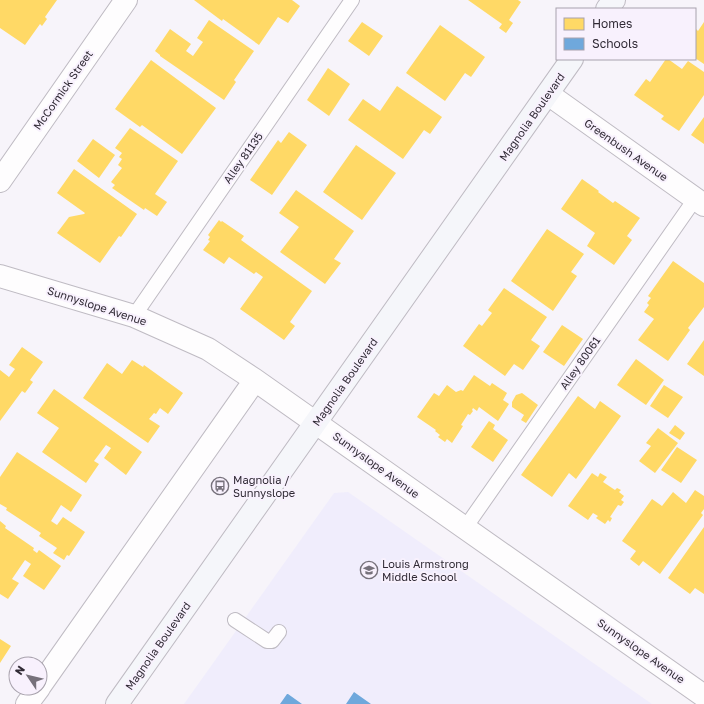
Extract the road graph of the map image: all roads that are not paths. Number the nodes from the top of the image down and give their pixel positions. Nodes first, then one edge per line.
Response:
1 (126, 0) edge
2 (352, 0) edge
3 (614, 0) edge
4 (608, 8) edge
5 (571, 60) edge
6 (548, 94) junction
7 (0, 181) edge
8 (700, 202) edge
9 (0, 276) edge
10 (134, 316) junction
11 (255, 380) junction
12 (316, 423) junction
13 (465, 528) junction
14 (235, 620) dead end
15 (279, 632) dead end
16 (48, 674) edge
17 (704, 696) edge
18 (117, 704) edge

1 - 7 street, McCormick Street
2 - 10 lane, Alley 81135
3 - 4 main road
5 - 6 main road, Magnolia Boulevard
6 - 8 street, Greenbush Avenue
6 - 12 main road, Magnolia Boulevard
8 - 13 lane, Alley 80061
9 - 10 street, Sunnyslope Avenue
10 - 11 street, Sunnyslope Avenue
11 - 12 street, Sunnyslope Avenue
11 - 16 street
12 - 13 street, Sunnyslope Avenue
12 - 18 main road, Magnolia Boulevard
13 - 17 street, Sunnyslope Avenue
14 - 15 lane

